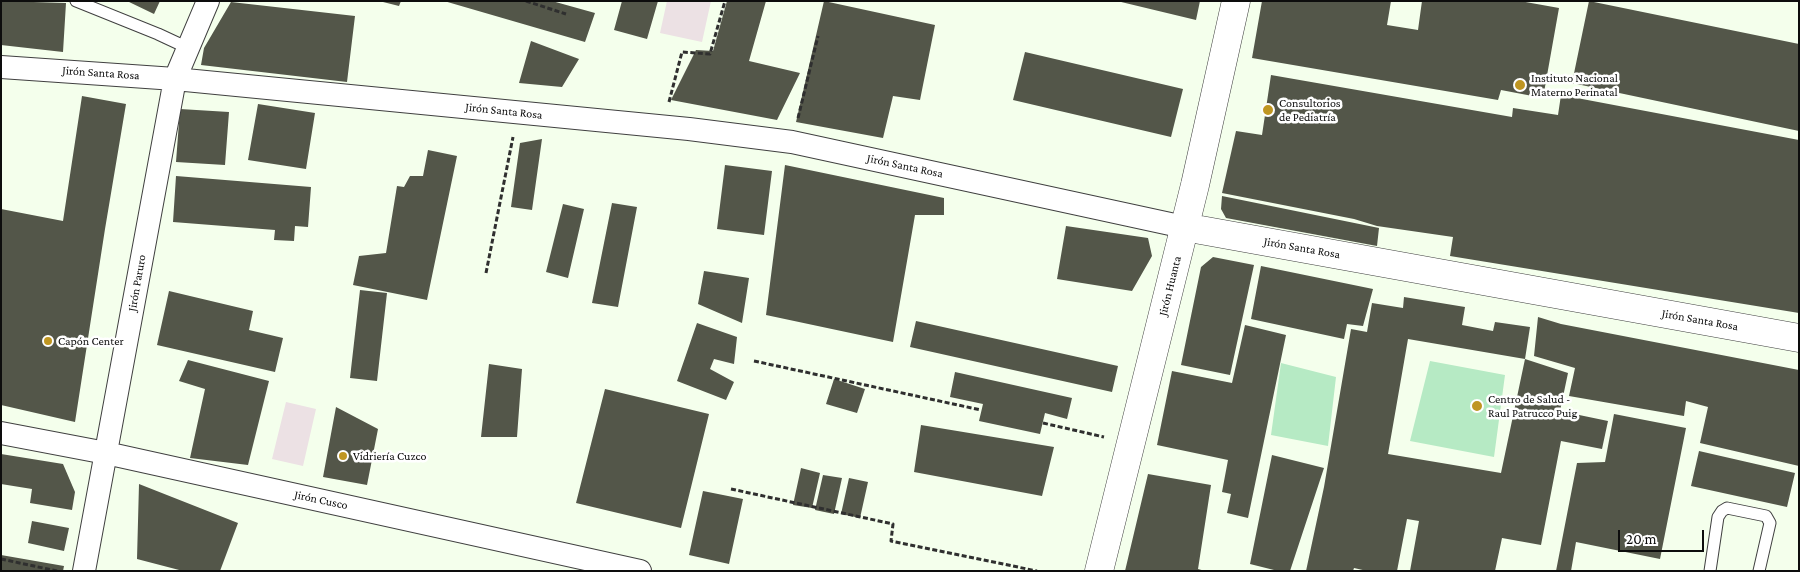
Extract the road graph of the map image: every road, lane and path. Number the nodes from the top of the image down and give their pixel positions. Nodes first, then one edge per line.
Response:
1 (76, 1) edge
2 (208, 1) edge
3 (526, 1) edge
4 (726, 1) edge
5 (1236, 1) edge
6 (566, 14) dead end
7 (818, 36) dead end
8 (188, 48) junction
9 (1, 67) edge
10 (175, 78) junction
11 (517, 112) junction
12 (662, 127) junction
13 (792, 142) junction
14 (1184, 227) junction
15 (486, 273) dead end
16 (1799, 338) edge
17 (754, 361) dead end
18 (981, 410) dead end
19 (1043, 423) dead end
20 (1, 433) edge
21 (1131, 442) junction
22 (106, 453) junction
23 (731, 489) dead end
24 (1, 559) edge
25 (57, 571) edge
26 (84, 571) edge
27 (640, 571) edge
28 (1036, 571) edge
29 (1099, 571) edge
30 (1710, 571) edge
31 (1759, 571) edge

1 - 8 lane
2 - 8 street, Jirón Paruro
3 - 6 path
4 - 12 path
5 - 14 street, Jirón Huanta
7 - 13 path
8 - 10 street, Jirón Paruro
9 - 10 street, Jirón Santa Rosa
10 - 11 street, Jirón Santa Rosa
10 - 22 street, Jirón Paruro
11 - 12 street, Jirón Santa Rosa
11 - 15 path
12 - 13 street, Jirón Santa Rosa
13 - 14 street, Jirón Santa Rosa
14 - 16 street, Jirón Santa Rosa
14 - 21 street, Jirón Huanta
17 - 18 path
19 - 21 path
20 - 22 street, Jirón Cusco
21 - 29 street, Jirón Huanta
22 - 26 street, Jirón Paruro
22 - 27 street, Jirón Cusco
23 - 28 path
24 - 25 path
30 - 31 lane

